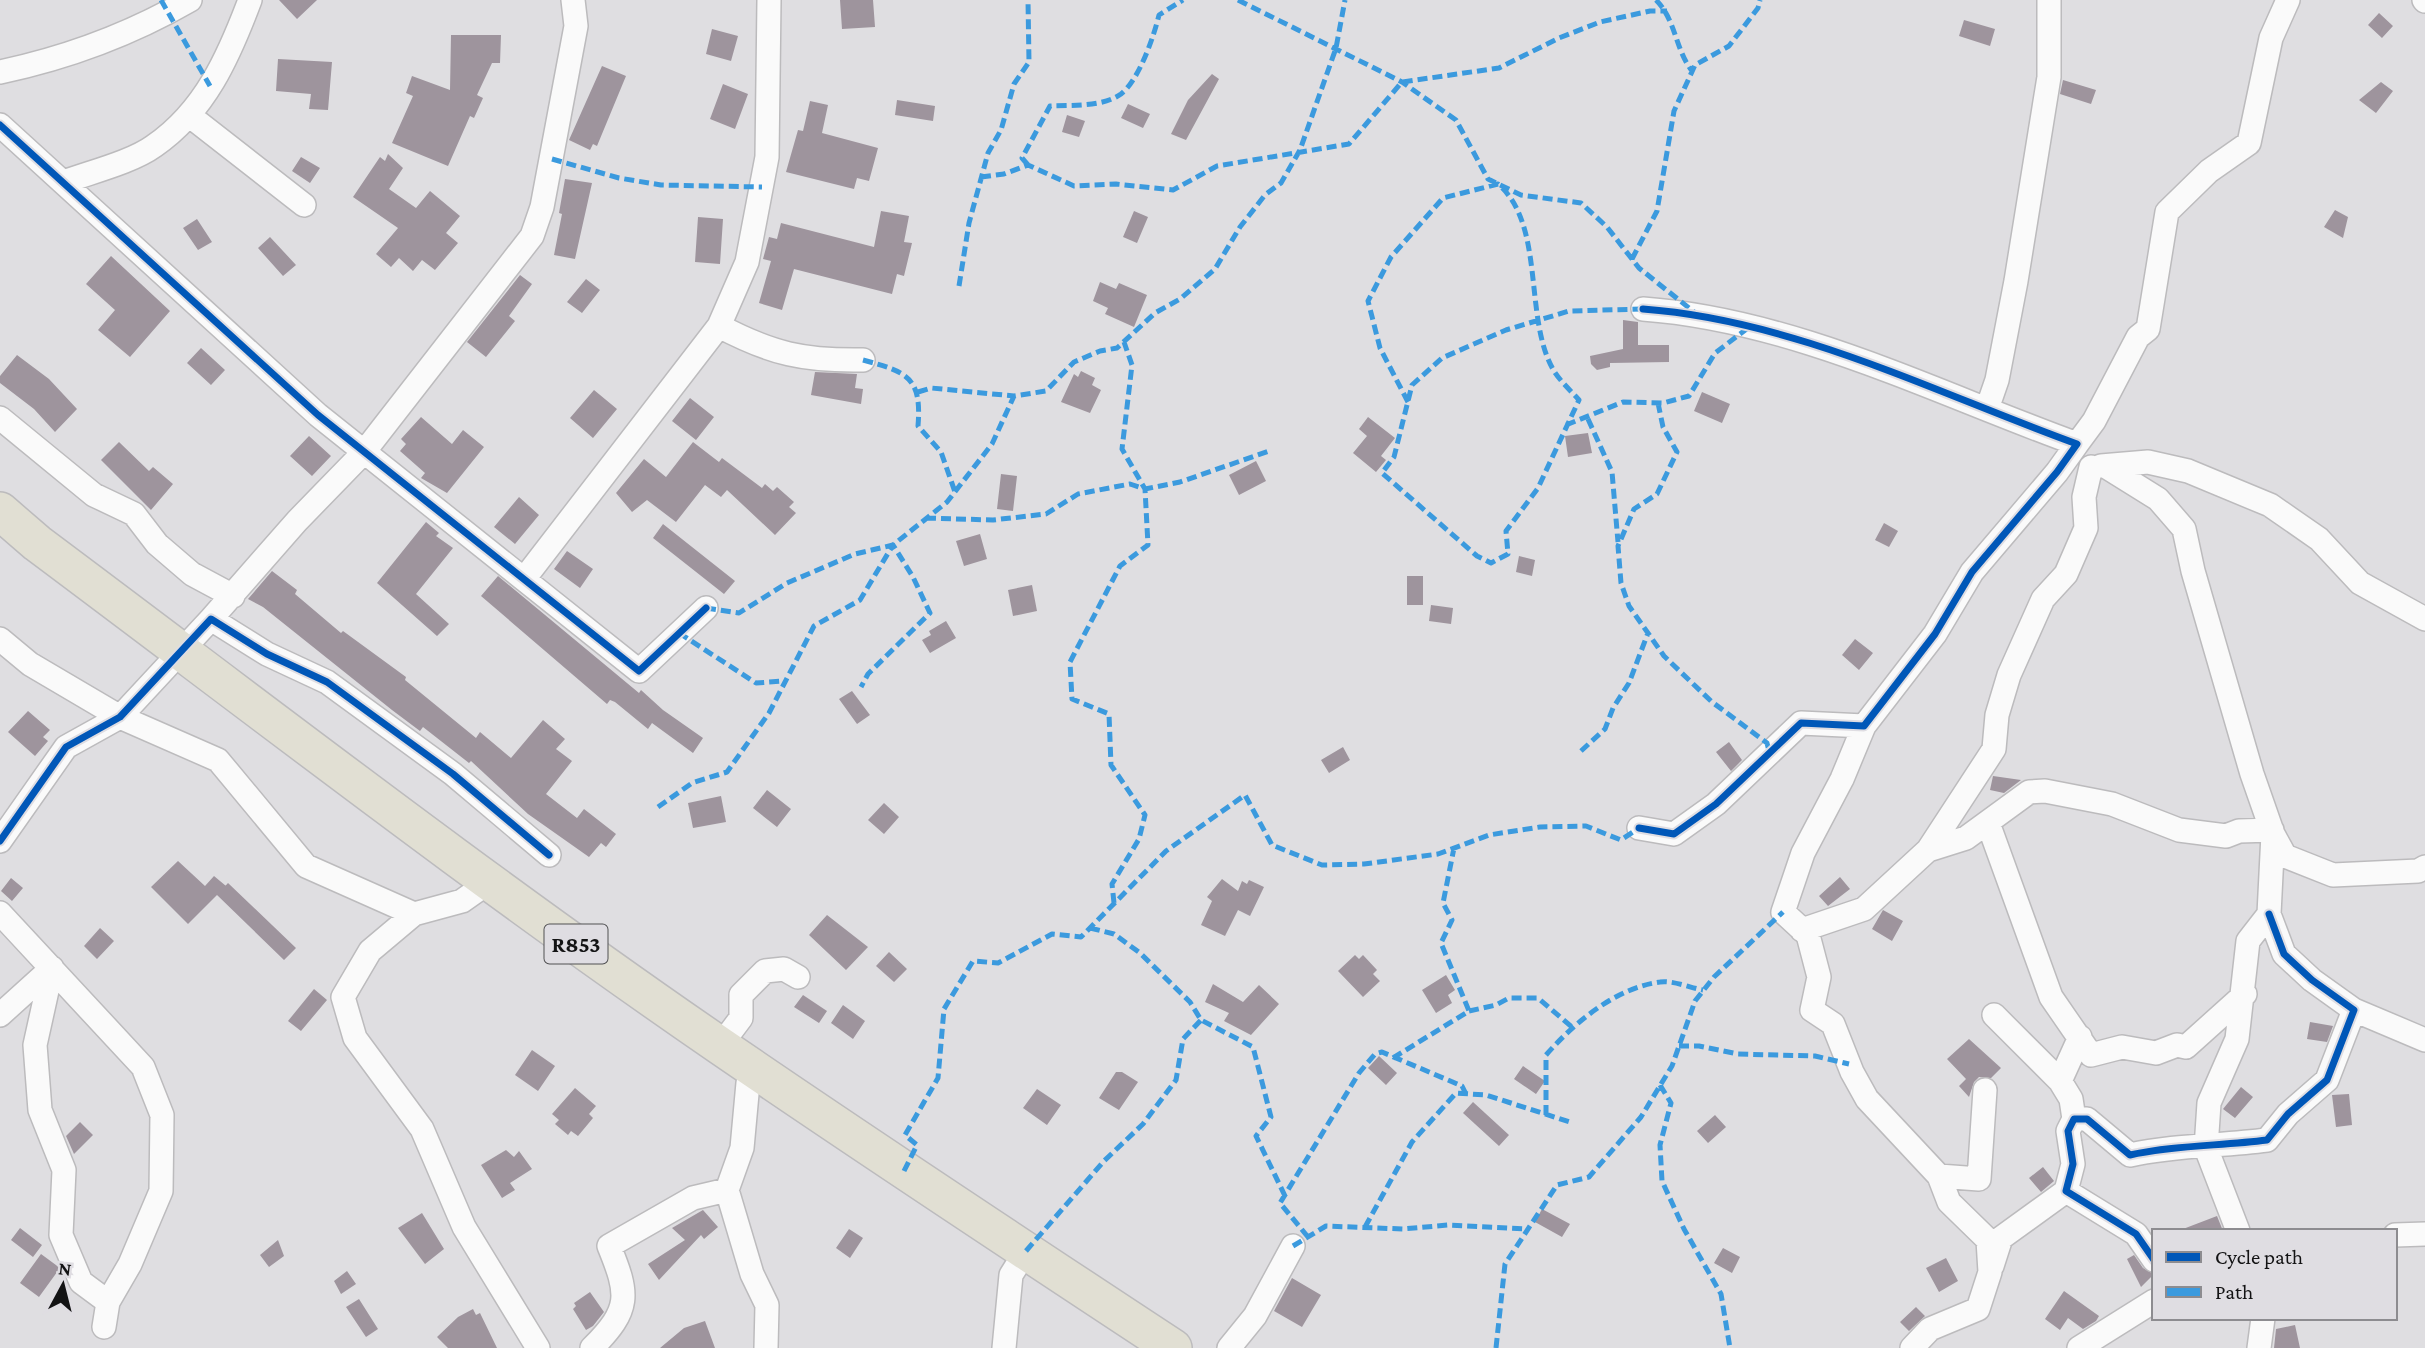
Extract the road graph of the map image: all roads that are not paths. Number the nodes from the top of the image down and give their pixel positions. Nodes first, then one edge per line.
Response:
1 (190, 0) edge
2 (250, 0) edge
3 (573, 0) edge
4 (769, 0) edge
5 (2049, 0) edge
6 (2288, 0) edge
7 (0, 72) edge
8 (190, 116) junction
9 (0, 125) edge
10 (64, 182) junction
11 (304, 205) dead end
12 (1643, 309) dead end
13 (719, 326) junction
14 (863, 360) dead end
15 (1987, 409) junction
16 (0, 418) edge
17 (2035, 429) junction
18 (2077, 443) junction
19 (364, 452) junction
20 (2098, 466) junction
21 (2046, 485) junction
22 (0, 511) edge
23 (524, 579) junction
24 (233, 596) junction
25 (706, 608) dead end
26 (211, 619) junction
27 (2425, 620) edge
28 (0, 639) edge
29 (180, 650) junction
30 (120, 717) junction
31 (1864, 726) junction
32 (1988, 823) junction
33 (1639, 828) dead end
34 (2272, 832) junction
35 (0, 841) edge
36 (1928, 850) junction
37 (549, 855) dead end
38 (2425, 867) edge
39 (489, 882) junction
40 (0, 914) edge
41 (414, 914) junction
42 (2269, 914) junction
43 (1802, 930) junction
44 (52, 968) junction
45 (798, 977) dead end
46 (2245, 994) junction
47 (2354, 1010) junction
48 (0, 1015) edge
49 (1994, 1015) dead end
50 (2080, 1037) junction
51 (2425, 1040) edge
52 (720, 1046) junction
53 (758, 1071) junction
54 (2060, 1082) junction
55 (1984, 1090) dead end
56 (2074, 1119) junction
57 (2206, 1148) junction
58 (1939, 1176) junction
59 (727, 1190) junction
60 (2066, 1191) junction
61 (2237, 1229) edge
62 (2425, 1234) edge
63 (2397, 1235) edge
64 (1293, 1246) dead end
65 (1026, 1251) junction
66 (2152, 1257) edge
67 (1990, 1272) junction
68 (2152, 1302) edge
69 (108, 1303) junction
70 (2263, 1320) edge
71 (104, 1327) dead end
72 (538, 1348) edge
73 (592, 1348) edge
74 (766, 1348) edge
75 (1004, 1348) edge
76 (1173, 1348) edge
77 (1229, 1348) edge
78 (1912, 1348) edge
79 (2079, 1348) edge
80 (2259, 1348) edge

1 - 7 street
2 - 8 street
3 - 19 street
4 - 13 street
5 - 15 street
6 - 18 street
8 - 10 street
8 - 11 street
9 - 10 street
10 - 19 street
12 - 15 street
13 - 14 street
13 - 23 street
15 - 17 street
16 - 24 street
17 - 18 street
17 - 21 street
18 - 21 street
19 - 23 street
19 - 24 street
20 - 21 street
20 - 27 street
20 - 34 street
20 - 36 street
21 - 31 street
22 - 29 main road, R853
23 - 25 street
24 - 26 street
26 - 29 street
26 - 37 street
28 - 30 street
29 - 30 street
29 - 39 main road, R853
30 - 35 street
30 - 41 street
31 - 33 street
31 - 43 street
32 - 34 street
32 - 36 street
32 - 50 street
34 - 38 street
34 - 42 street
36 - 43 street
39 - 41 street
39 - 52 main road, R853
40 - 44 street
41 - 72 street
42 - 46 street
42 - 47 street
43 - 58 street
44 - 48 street
44 - 69 street
44 - 69 street
45 - 52 street
46 - 50 street
46 - 57 street
47 - 51 street
47 - 57 street
49 - 54 street
50 - 54 street
52 - 53 main road, R853
53 - 59 street
53 - 65 main road, R853
54 - 56 street
55 - 58 street
56 - 57 street
56 - 60 street
57 - 61 street
58 - 67 street
59 - 73 street
59 - 74 street
60 - 66 street
60 - 67 street
62 - 63 street
64 - 77 street
65 - 75 street
65 - 76 main road, R853
67 - 78 street
68 - 79 street
69 - 71 street
70 - 80 street

